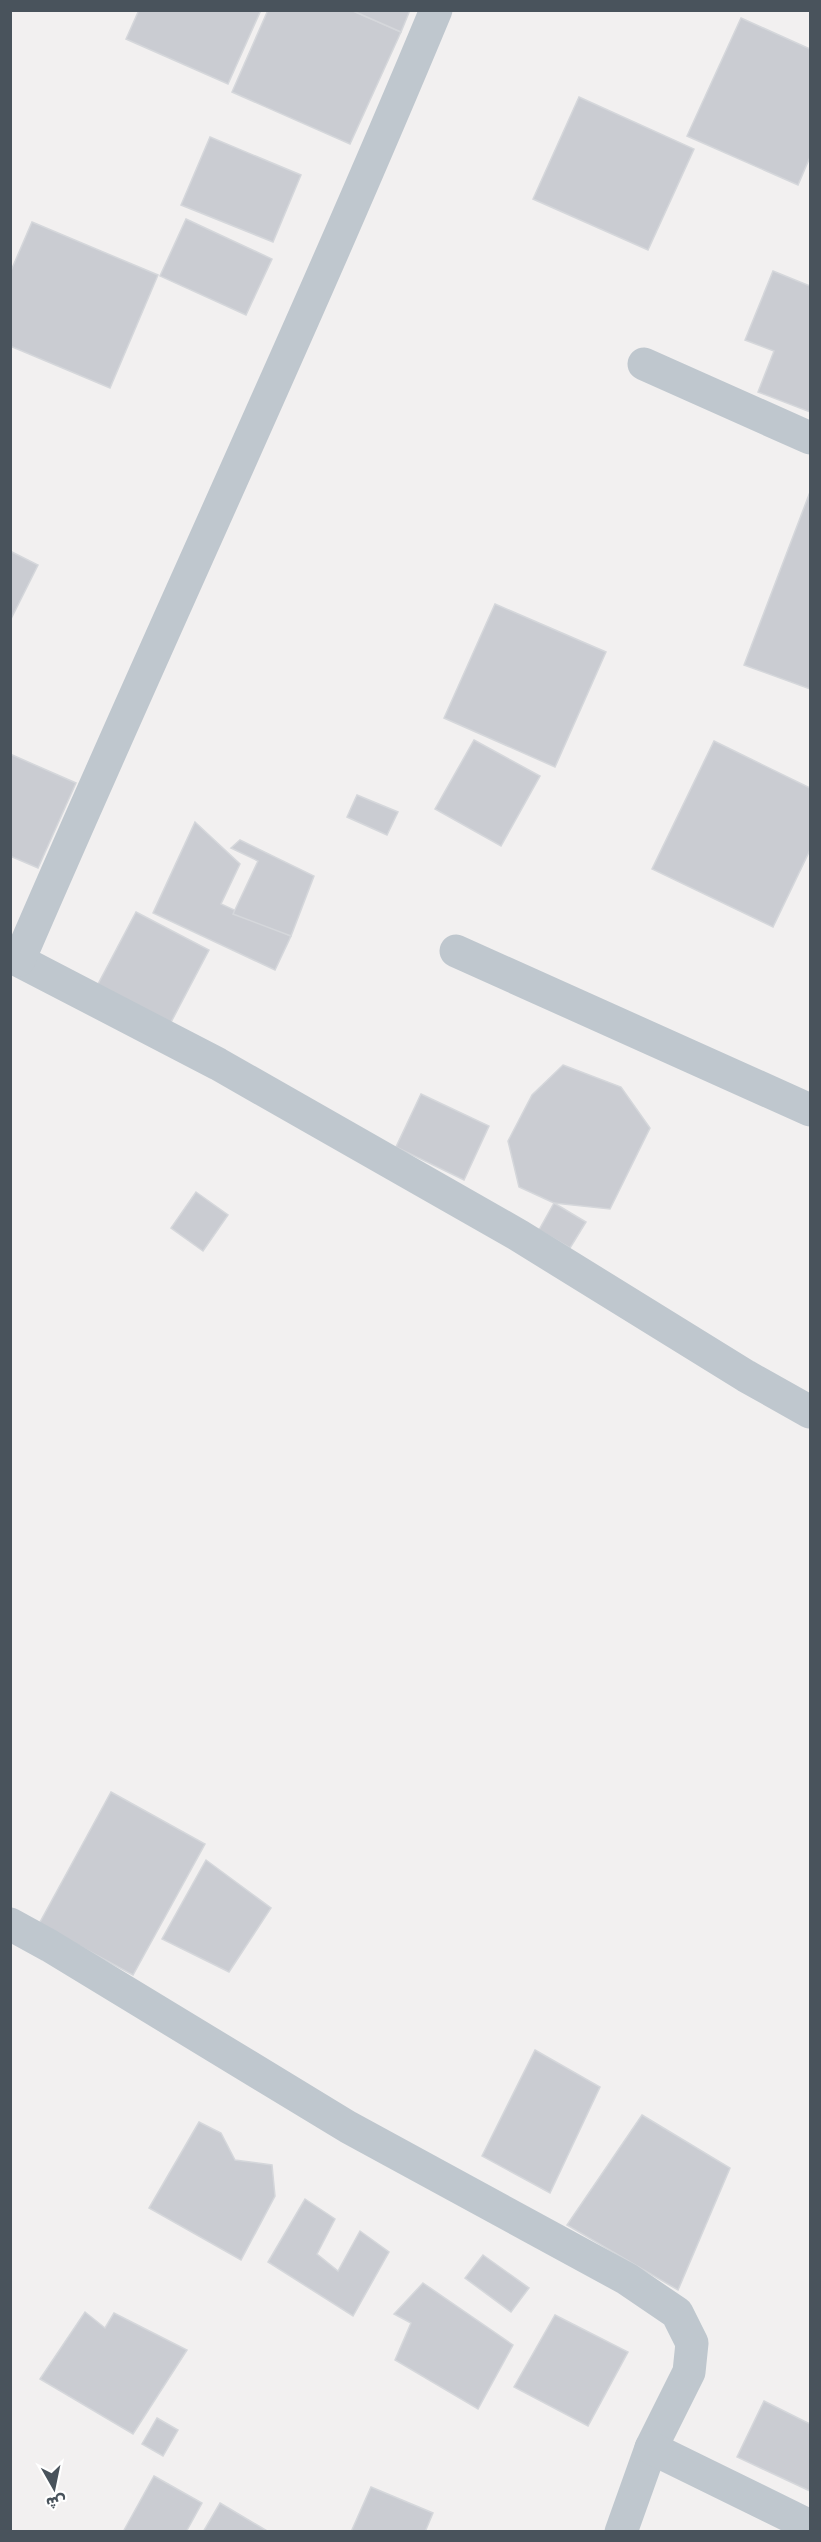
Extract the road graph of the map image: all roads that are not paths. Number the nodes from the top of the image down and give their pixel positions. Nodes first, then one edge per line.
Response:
1 (436, 10) edge
2 (644, 364) dead end
3 (810, 438) edge
4 (456, 951) dead end
5 (15, 958) edge
6 (810, 1110) edge
7 (810, 1412) edge
8 (10, 1924) edge
9 (651, 2448) junction
10 (810, 2526) edge
11 (621, 2532) edge

1 - 5 street
2 - 3 street
4 - 6 street
5 - 7 street
8 - 9 street
9 - 10 street
9 - 11 street

